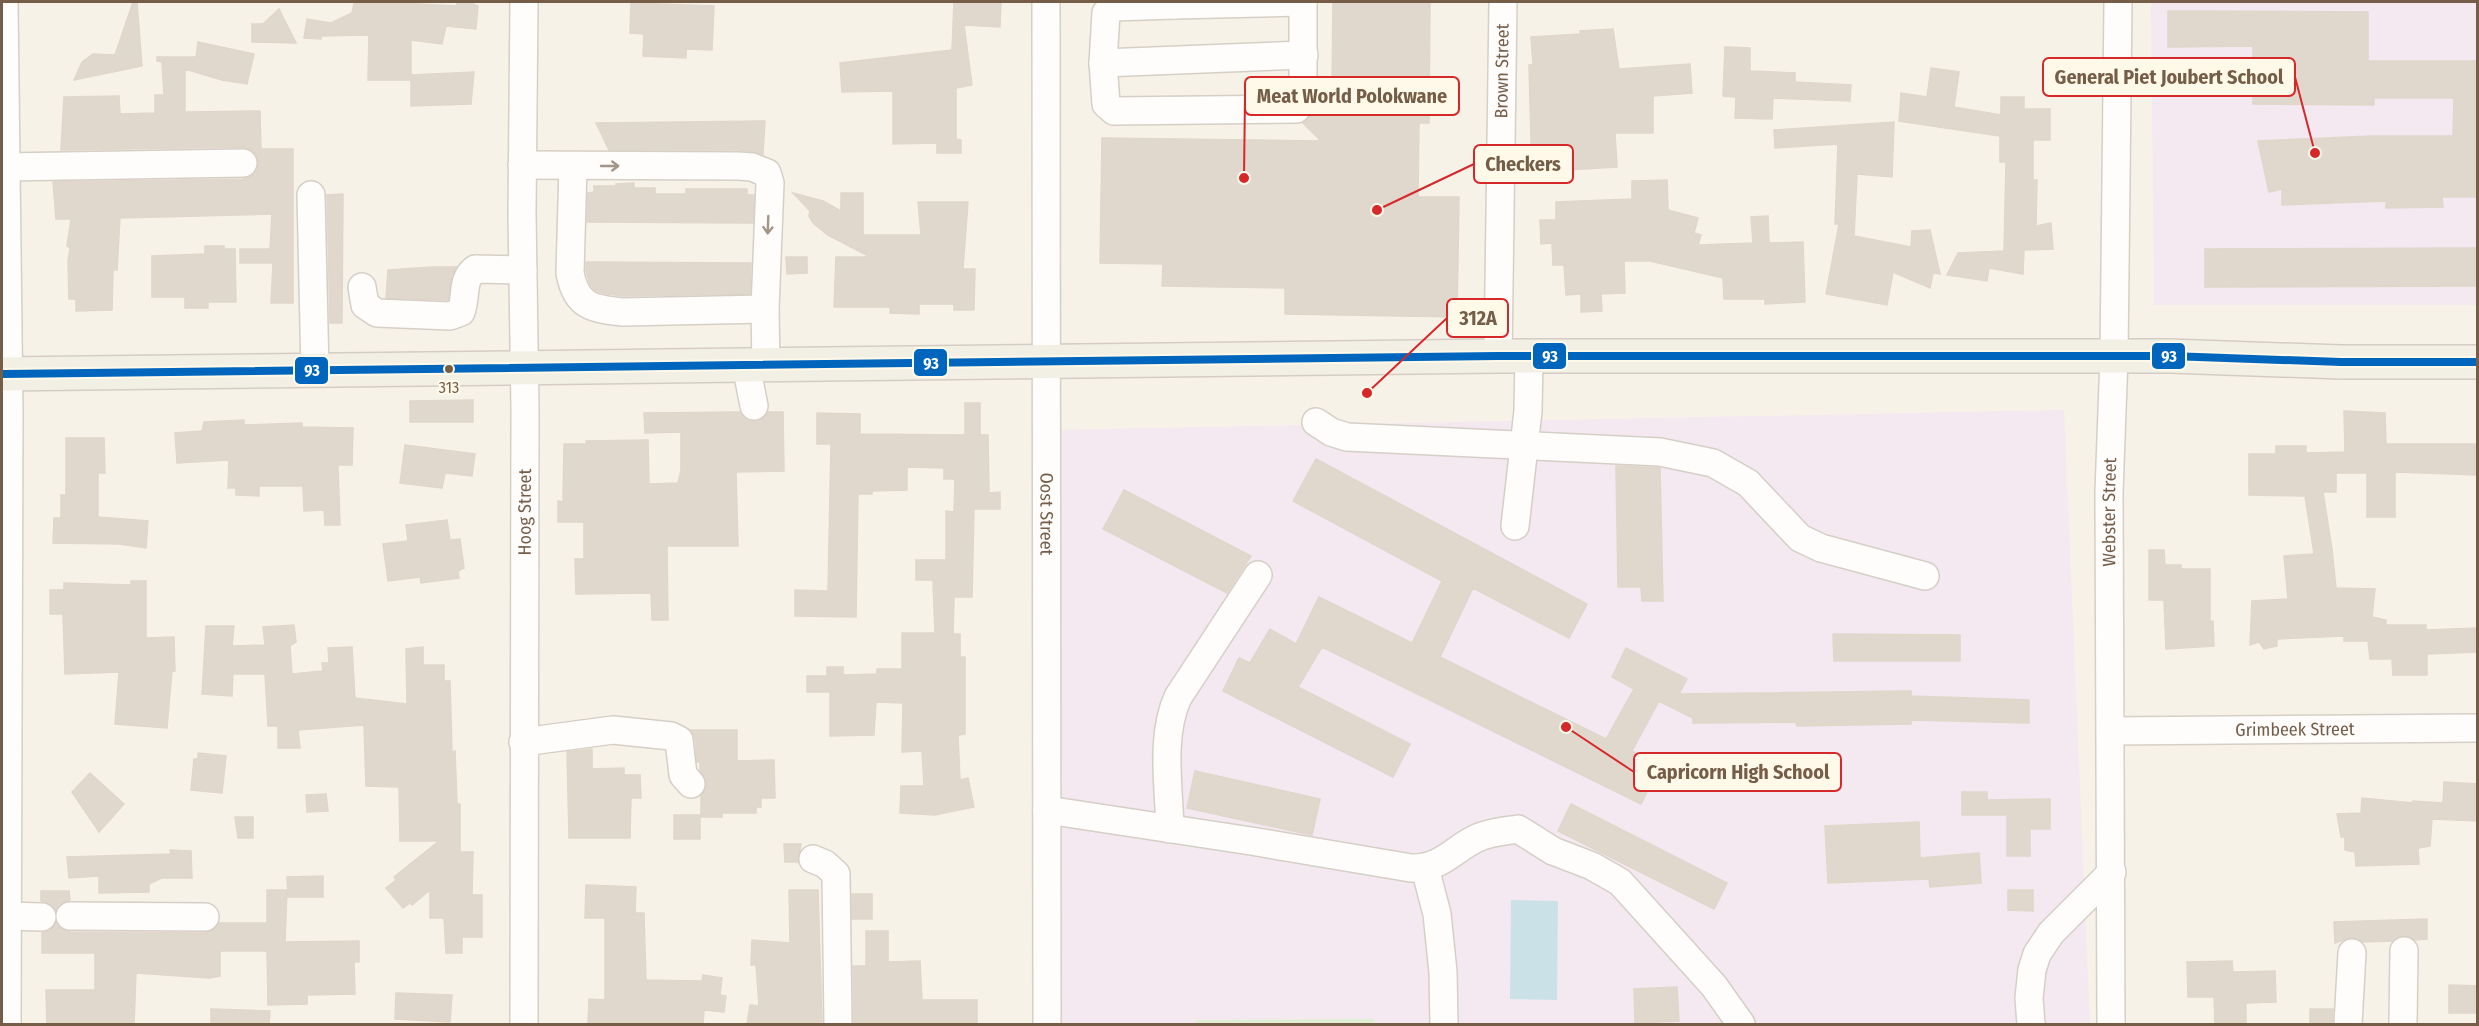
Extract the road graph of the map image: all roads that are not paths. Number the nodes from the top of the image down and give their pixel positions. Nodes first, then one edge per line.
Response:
1 (4, 2) edge
2 (524, 2) edge
3 (1046, 2) edge
4 (1303, 2) edge
5 (1503, 2) edge
6 (2118, 2) edge
7 (1174, 3) edge
8 (1304, 55) junction
9 (1103, 63) junction
10 (243, 163) dead end
11 (522, 165) junction
12 (573, 166) junction
13 (5, 167) junction
14 (311, 195) dead end
15 (523, 270) junction
16 (362, 287) dead end
17 (765, 309) junction
18 (1513, 356) junction
19 (2114, 357) junction
20 (1045, 362) junction
21 (2478, 362) edge
22 (756, 365) junction
23 (525, 369) junction
24 (315, 372) junction
25 (5, 374) edge
26 (754, 406) dead end
27 (1316, 422) dead end
28 (1523, 446) junction
29 (1515, 525) dead end
30 (1258, 575) dead end
31 (1925, 576) dead end
32 (4, 680) edge
33 (2478, 728) edge
34 (2112, 731) junction
35 (4, 737) edge
36 (523, 742) junction
37 (692, 784) dead end
38 (1047, 810) junction
39 (1170, 829) junction
40 (813, 859) dead end
41 (1425, 868) junction
42 (2112, 872) junction
43 (6, 916) junction
44 (70, 916) dead end
45 (42, 917) dead end
46 (205, 917) dead end
47 (2404, 951) dead end
48 (2352, 953) dead end
49 (7, 1024) edge
50 (524, 1024) edge
51 (838, 1024) edge
52 (1047, 1024) edge
53 (1444, 1024) edge
54 (1741, 1024) edge
55 (2031, 1024) edge
56 (2112, 1024) edge
57 (2348, 1024) edge
58 (2403, 1024) edge

1 - 13 street
2 - 11 street, Hoog Street
3 - 20 street, Oost Street
4 - 7 street
4 - 8 street
5 - 18 street, Brown Street
6 - 19 street, Webster Street
7 - 9 street
8 - 9 street
8 - 9 street
10 - 13 street
11 - 12 street
11 - 15 street, Hoog Street
12 - 17 street
12 -> 17 street
13 - 25 street
14 - 24 street
15 - 16 street
15 - 23 street, Hoog Street
17 - 22 street
18 - 19 main road
18 - 20 main road
18 - 28 street, Brown Street
19 - 21 main road
19 - 34 street, Webster Street
20 - 22 main road
20 - 38 street, Oost Street
22 - 23 main road
22 - 26 street
23 - 24 main road
23 - 36 street, Hoog Street
24 - 25 main road
25 - 32 street
27 - 28 street
28 - 29 street, Brown Street
28 - 31 street
30 - 39 street
32 - 35 street
33 - 34 street, Grimbeek Street
34 - 42 street, Webster Street
35 - 43 street
36 - 37 street
36 - 50 street, Hoog Street
38 - 39 street
38 - 52 street, Oost Street
39 - 41 street
40 - 51 street
41 - 53 street
41 - 54 street
42 - 55 street
42 - 56 street, Webster Street
43 - 45 street
43 - 49 street
44 - 46 street
47 - 58 street
48 - 57 street

